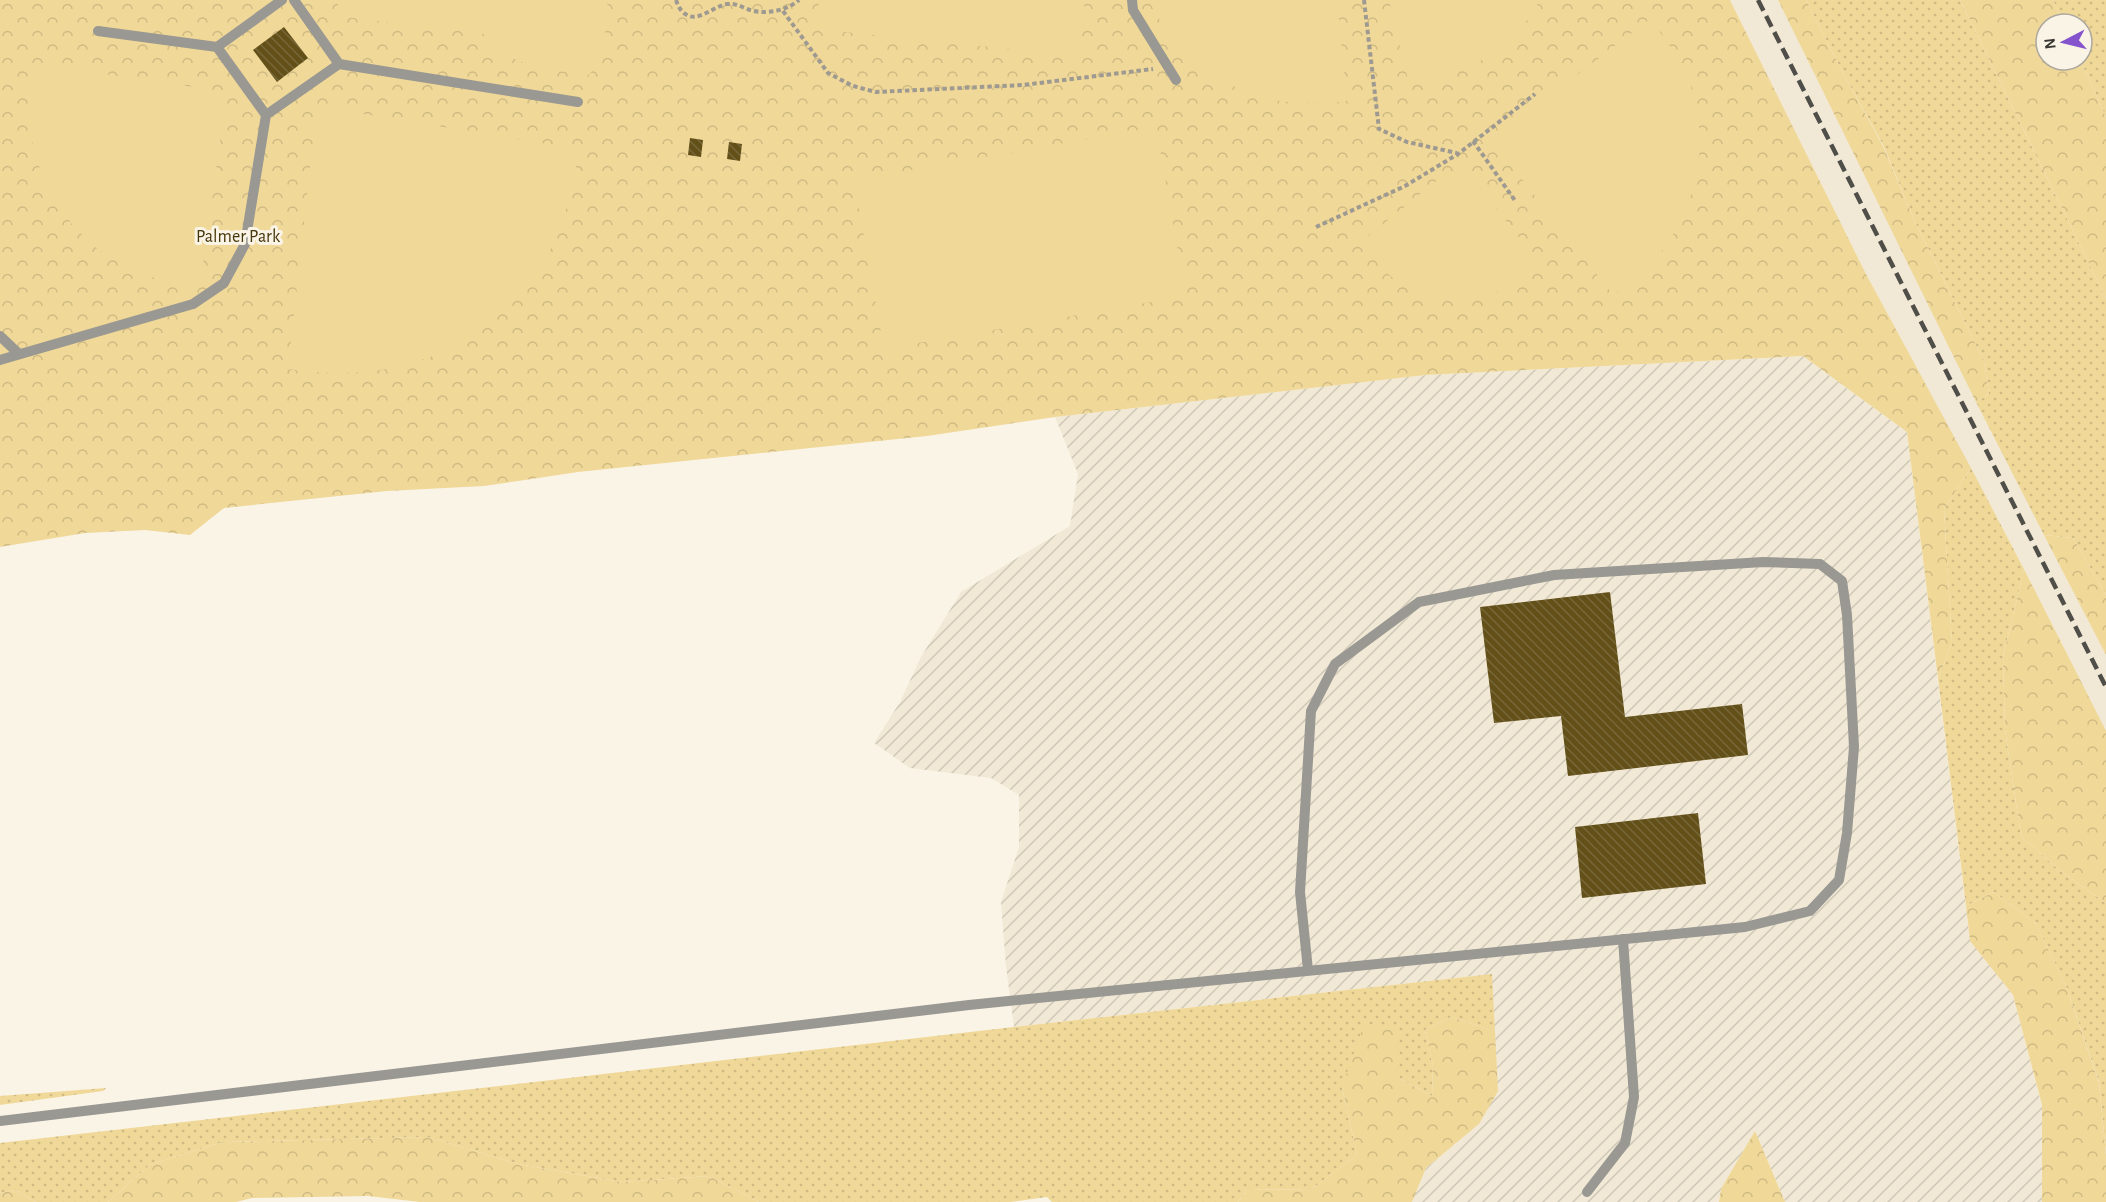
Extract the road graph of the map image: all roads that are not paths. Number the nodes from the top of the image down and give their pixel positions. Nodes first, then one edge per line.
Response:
1 (282, 0) edge
2 (294, 0) edge
3 (1131, 0) edge
4 (98, 31) dead end
5 (218, 47) junction
6 (339, 64) junction
7 (1176, 80) dead end
8 (578, 102) dead end
9 (266, 115) junction
10 (0, 336) edge
11 (19, 354) junction
12 (0, 360) edge
13 (1623, 939) junction
14 (1308, 970) junction
15 (0, 1121) edge
16 (1587, 1191) dead end

1 - 5 lane
2 - 6 lane
3 - 7 lane
4 - 5 lane
5 - 9 lane
6 - 8 lane
6 - 9 lane
9 - 11 lane
10 - 11 lane
11 - 12 lane
13 - 14 lane
13 - 14 lane
13 - 16 lane
14 - 15 lane

